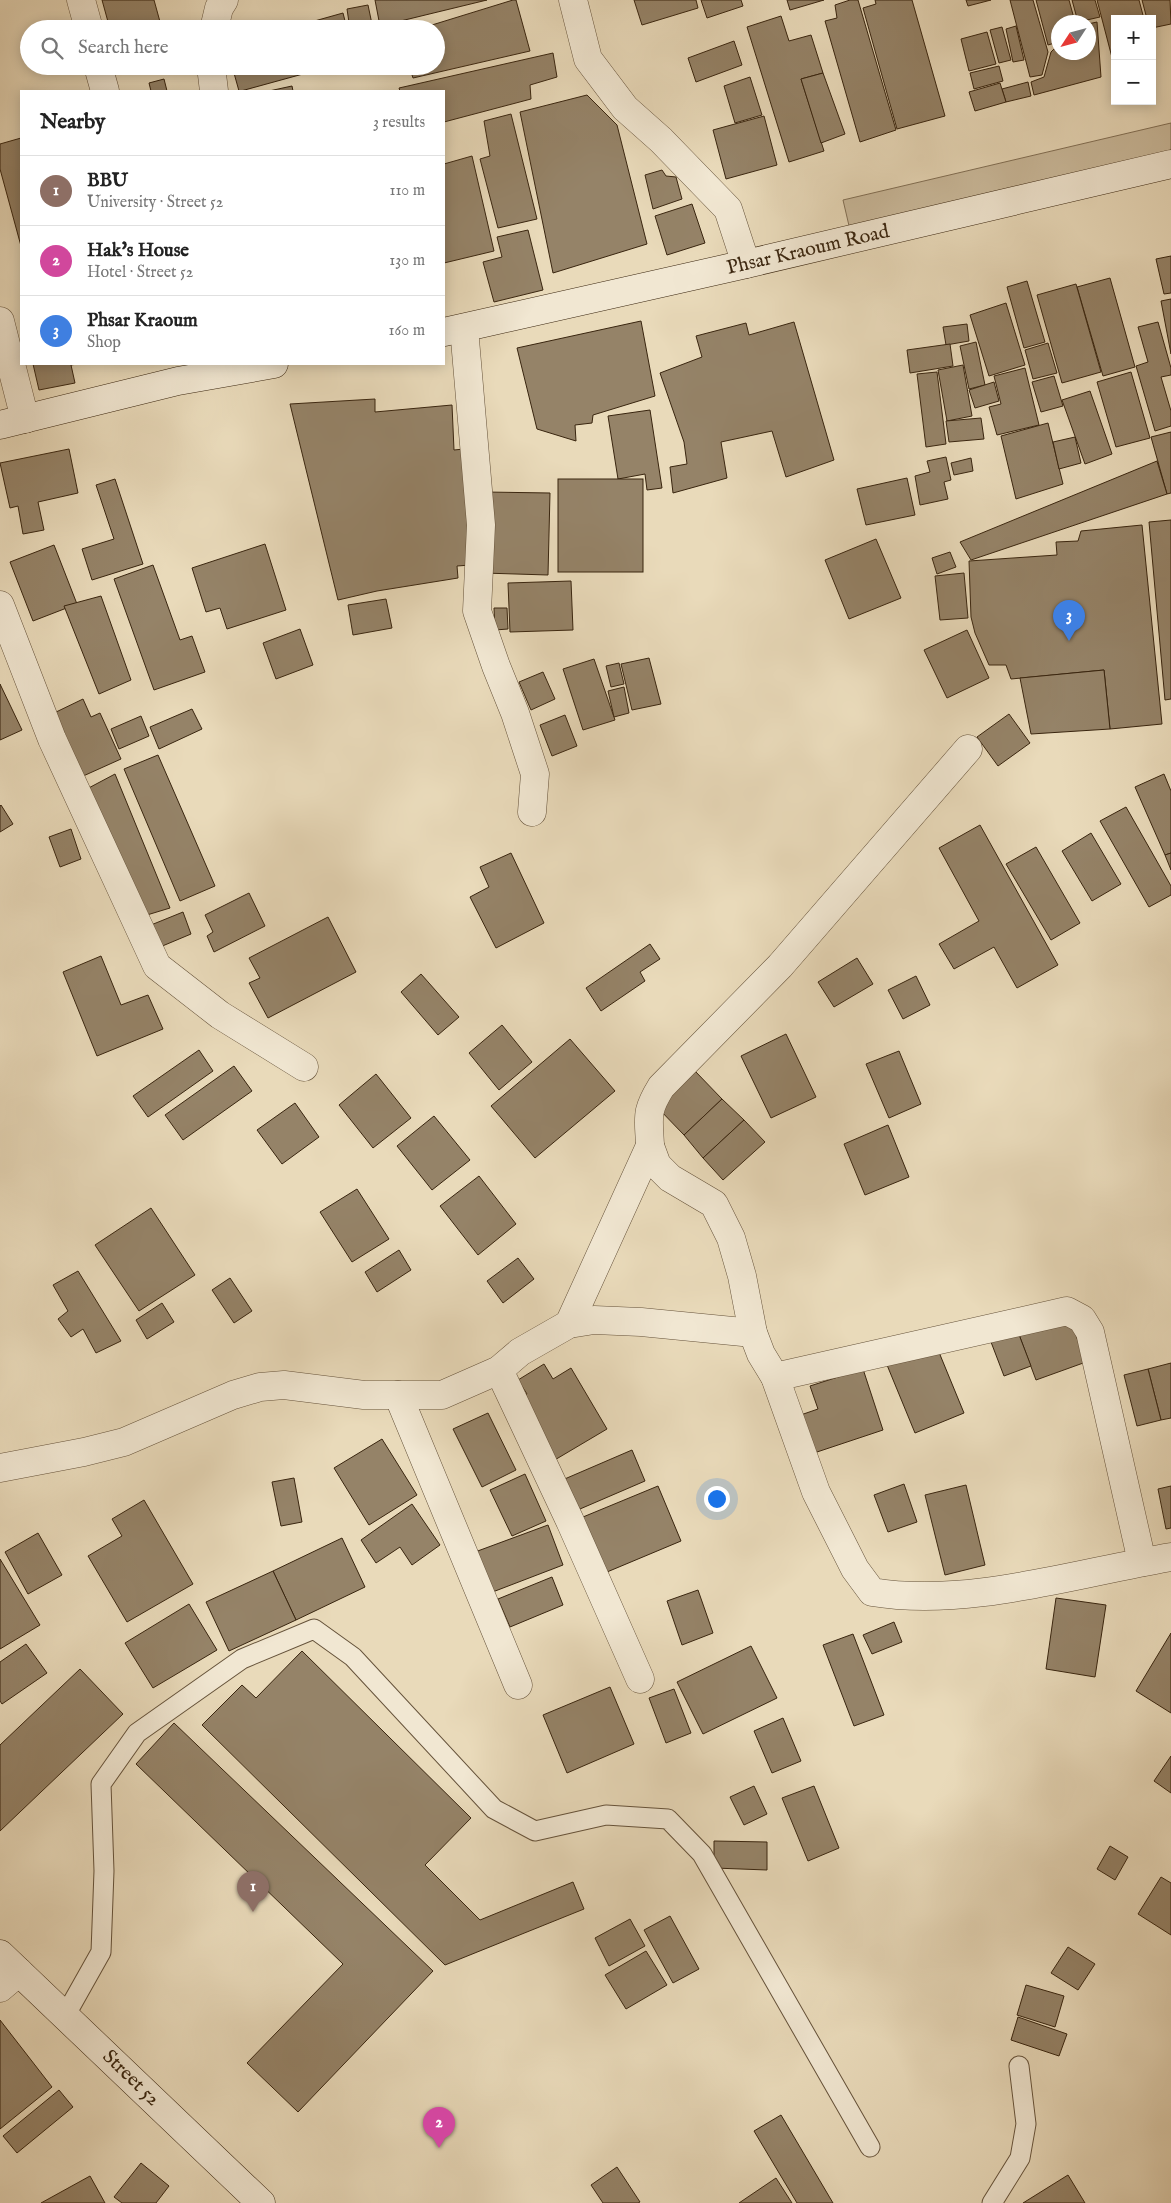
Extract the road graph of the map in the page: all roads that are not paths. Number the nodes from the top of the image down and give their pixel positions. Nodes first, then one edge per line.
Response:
1 (82, 0) edge
2 (224, 0) edge
3 (573, 0) edge
4 (87, 20) edge
5 (216, 20) edge
6 (100, 75) edge
7 (212, 75) edge
8 (104, 90) edge
9 (214, 90) edge
10 (1171, 164) edge
11 (746, 264) junction
12 (0, 321) edge
13 (454, 330) edge
14 (257, 365) edge
15 (175, 372) edge
16 (13, 422) edge
17 (0, 605) edge
18 (968, 749) dead end
19 (532, 812) dead end
20 (304, 1066) dead end
21 (650, 1146) junction
22 (569, 1324) junction
23 (753, 1333) junction
24 (499, 1370) junction
25 (775, 1377) junction
26 (398, 1395) junction
27 (0, 1468) edge
28 (1171, 1557) edge
29 (1142, 1562) junction
30 (640, 1678) dead end
31 (518, 1685) dead end
32 (6, 1971) edge
33 (65, 2016) junction
34 (1019, 2066) dead end
35 (870, 2148) dead end
36 (261, 2203) edge
37 (992, 2203) edge

1 - 4 street
2 - 5 street
3 - 11 street
6 - 8 street
7 - 9 street
10 - 11 street, Phsar Kraoum Road
11 - 13 street, Phsar Kraoum Road
12 - 16 street
13 - 19 street
14 - 15 street
15 - 16 street
17 - 20 street
18 - 21 street
21 - 22 street
21 - 23 street
22 - 23 street
22 - 24 street
23 - 25 street
24 - 26 street
24 - 30 street
25 - 29 street
25 - 29 street
26 - 27 street
26 - 31 street
28 - 29 street
32 - 33 street, Street 52
33 - 35 lane
33 - 36 street, Street 52
34 - 37 lane

